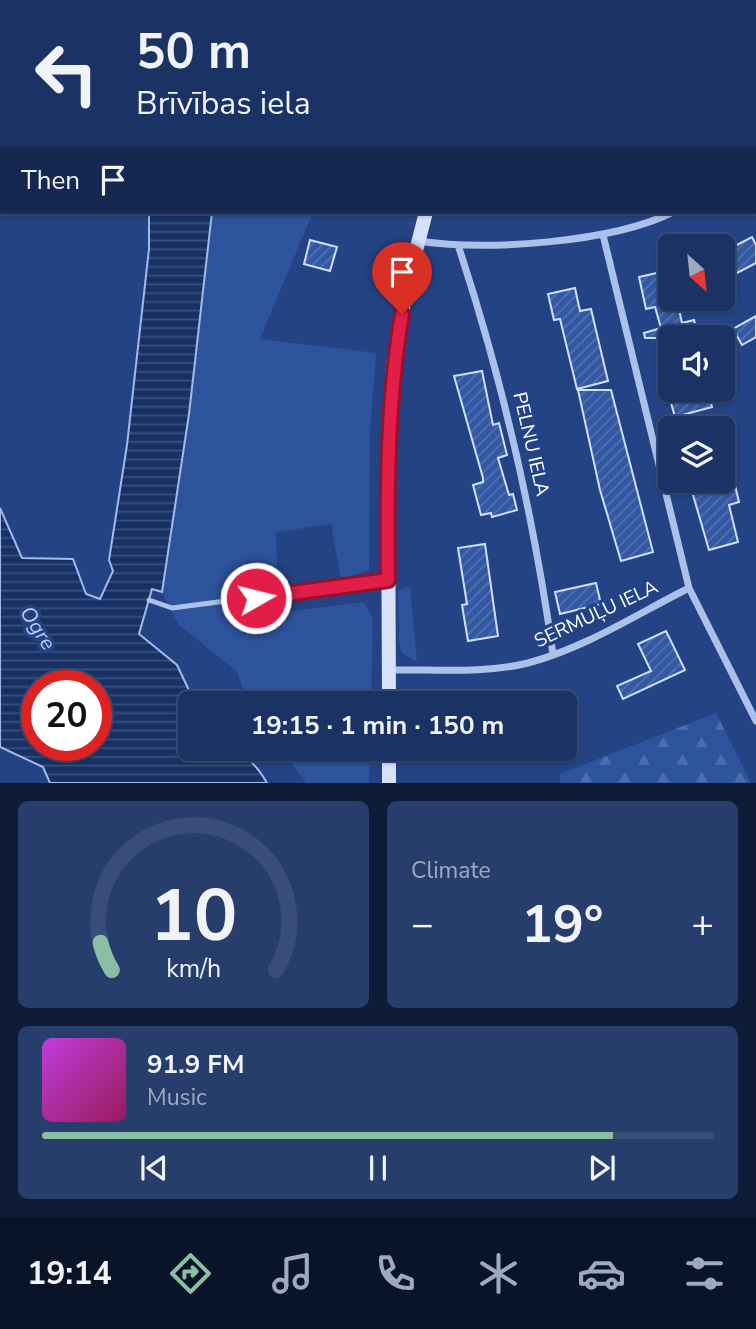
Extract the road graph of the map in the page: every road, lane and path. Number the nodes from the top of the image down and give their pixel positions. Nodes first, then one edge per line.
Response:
1 (425, 214) edge
2 (669, 214) edge
3 (603, 235) junction
4 (418, 241) junction
5 (458, 245) junction
6 (388, 580) junction
7 (689, 588) junction
8 (149, 600) dead end
9 (553, 654) junction
10 (388, 670) junction
11 (389, 691) edge
12 (756, 721) edge
13 (389, 761) edge
14 (389, 783) edge

1 - 4 main road
2 - 3 street
3 - 5 street
3 - 7 street
4 - 5 street
4 - 6 main road
5 - 9 street, PELNU IELA
6 - 8 lane
6 - 10 main road
7 - 9 street, SERMUĻU IELA
7 - 12 street
9 - 10 street, SERMUĻU IELA
10 - 11 main road
13 - 14 main road

